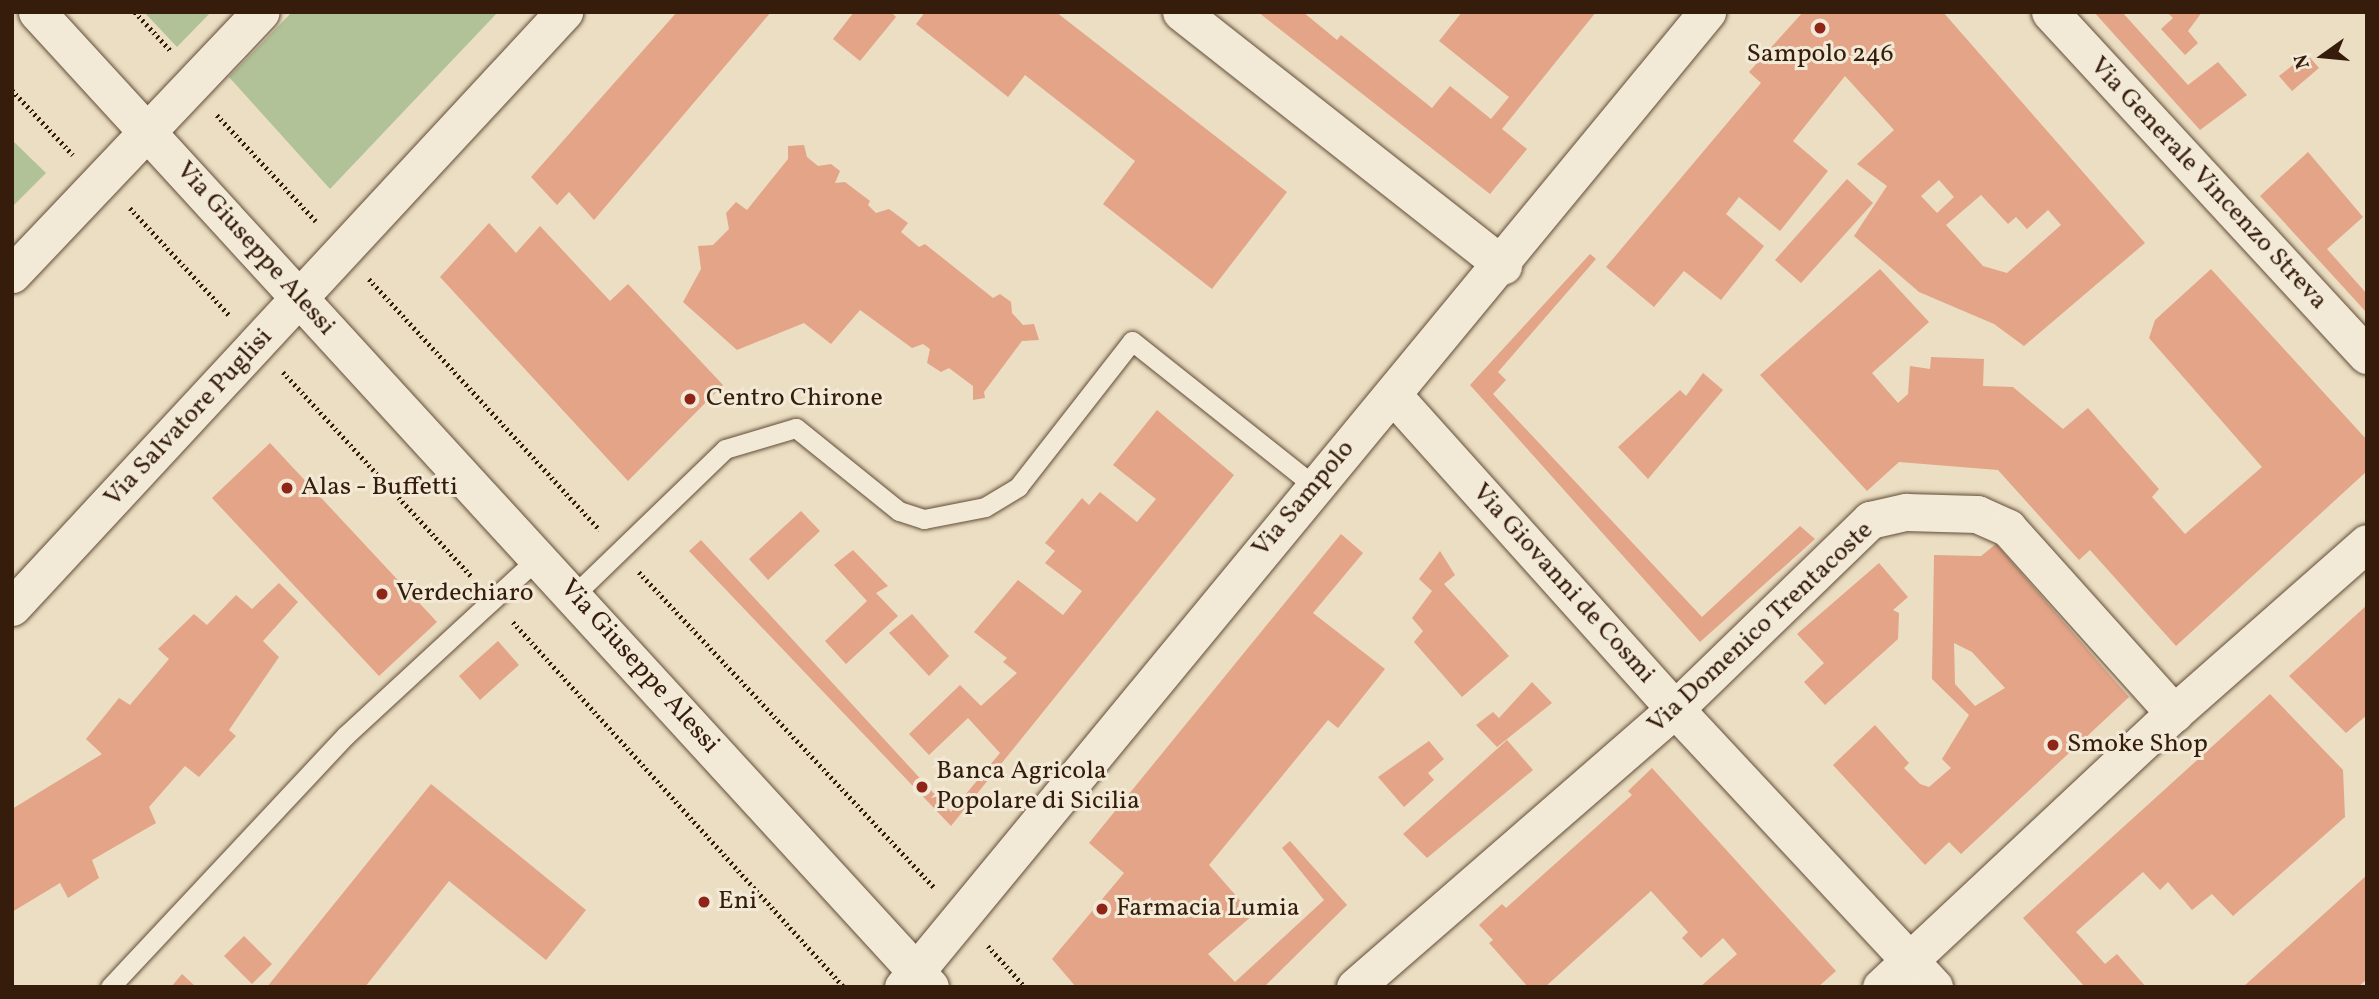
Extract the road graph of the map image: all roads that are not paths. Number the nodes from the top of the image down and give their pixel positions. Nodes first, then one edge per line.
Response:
1 (37, 12) edge
2 (261, 12) edge
3 (564, 12) edge
4 (1181, 12) edge
5 (1707, 12) edge
6 (2050, 12) edge
7 (147, 130) junction
8 (1495, 259) junction
9 (12, 274) edge
10 (300, 298) junction
11 (2367, 355) edge
12 (1393, 395) junction
13 (1313, 485) junction
14 (2367, 543) edge
15 (539, 557) junction
16 (574, 595) junction
17 (12, 607) edge
18 (1675, 709) junction
19 (2174, 713) junction
20 (1910, 960) junction
21 (916, 982) edge
22 (110, 987) edge
23 (1355, 987) edge
24 (1881, 987) edge
25 (1934, 987) edge

1 - 7 street, Via Giuseppe Alessi
2 - 7 street
3 - 10 street, Via Salvatore Puglisi
4 - 8 street
5 - 8 street, Via Sampolo
6 - 11 street, Via Generale Vincenzo Streva
7 - 9 street
7 - 10 street, Via Giuseppe Alessi
8 - 12 street, Via Sampolo
10 - 15 street, Via Giuseppe Alessi
10 - 17 street, Via Salvatore Puglisi
12 - 13 street, Via Sampolo
12 - 18 street, Via Giovanni de Cosmi
13 - 16 lane
13 - 21 street, Via Sampolo
14 - 19 street
15 - 16 street, Via Giuseppe Alessi
15 - 22 lane
16 - 21 street, Via Giuseppe Alessi
18 - 19 street, Via Domenico Trentacoste
18 - 20 street, Via Giovanni de Cosmi
18 - 23 street, Via Domenico Trentacoste
19 - 20 street
20 - 24 street
20 - 25 street, Via Giovanni de Cosmi

